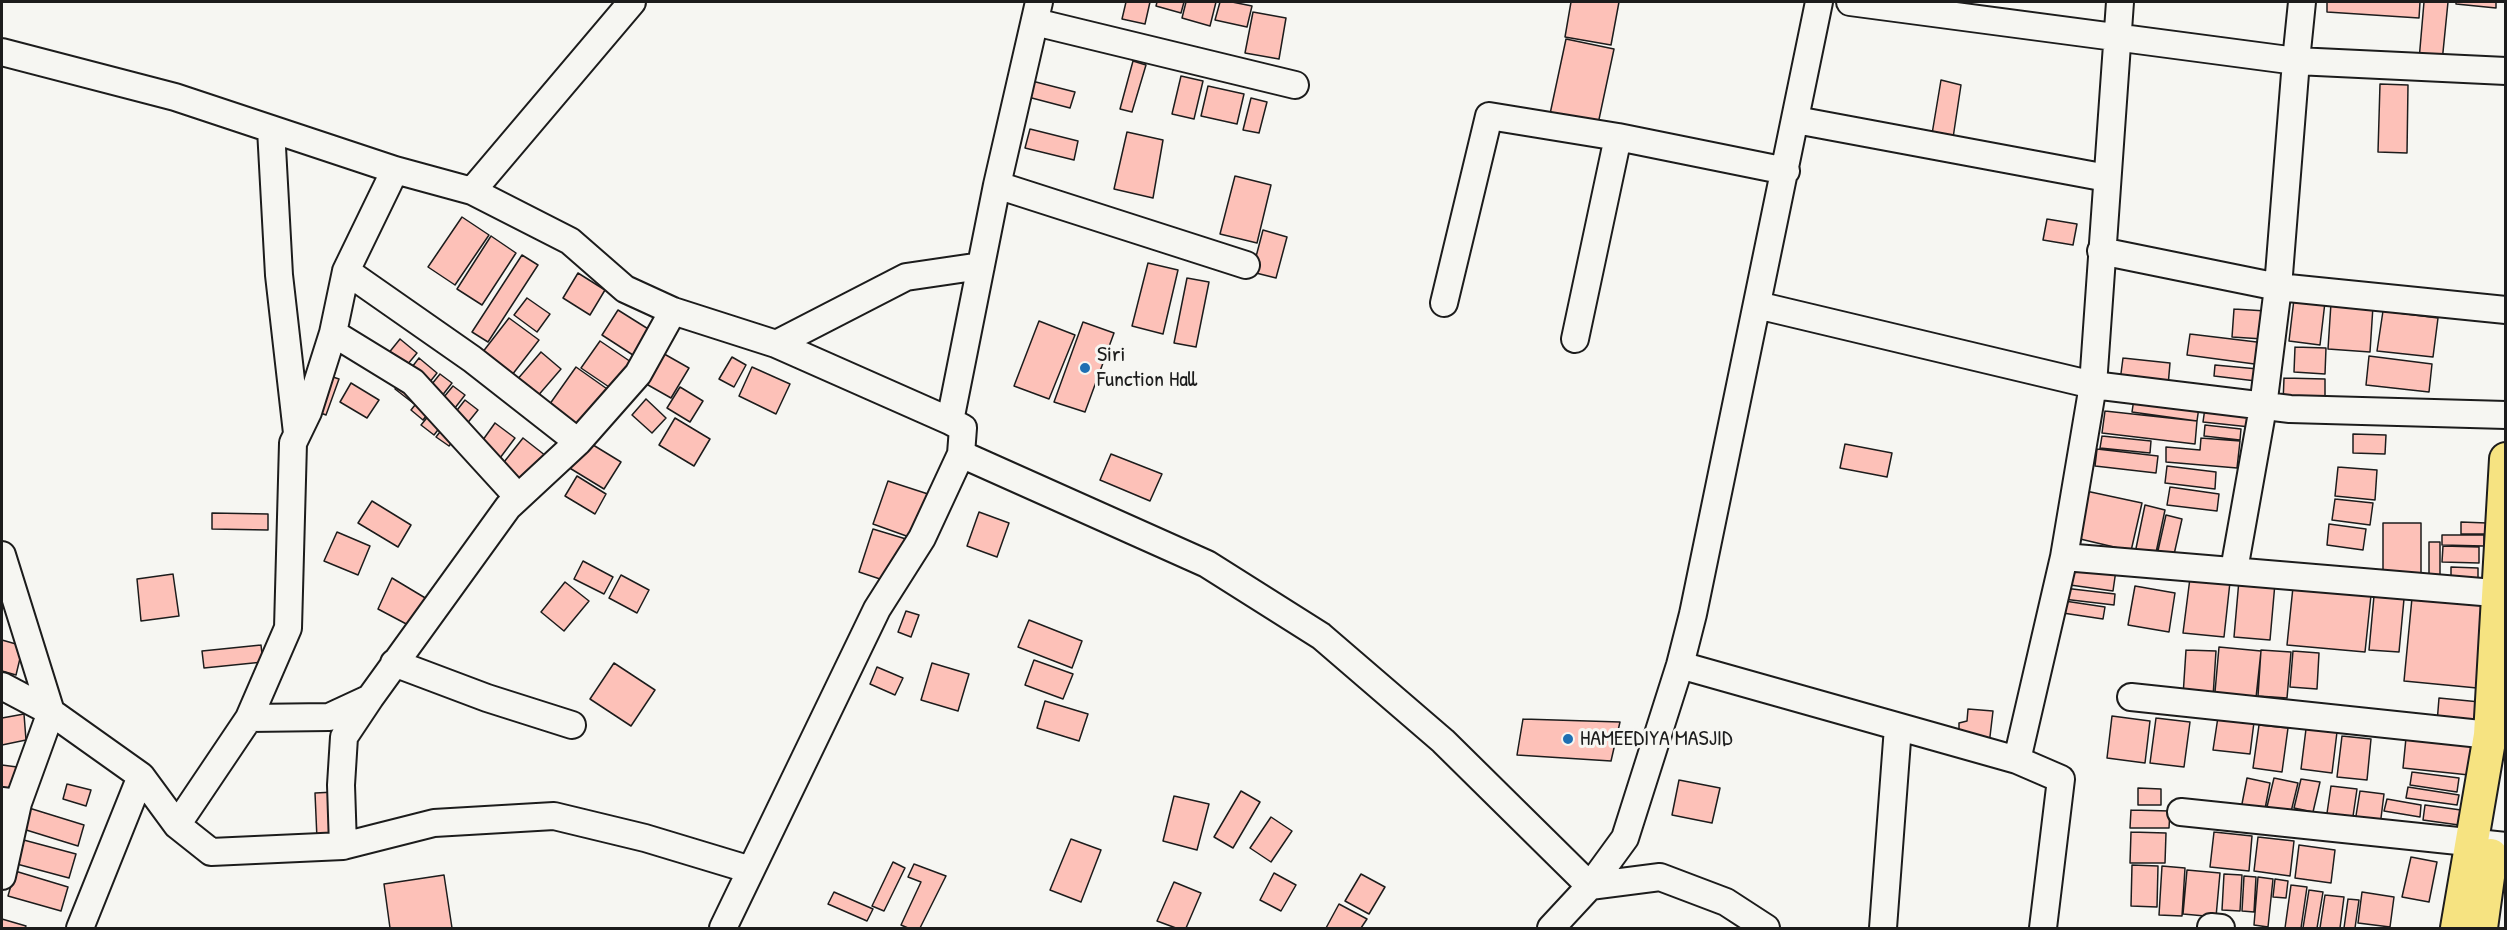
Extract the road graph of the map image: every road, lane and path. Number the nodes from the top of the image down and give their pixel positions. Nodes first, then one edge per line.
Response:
1 (632, 2) edge
2 (1819, 2) edge
3 (1850, 2) edge
4 (2120, 2) edge
5 (2302, 2) edge
6 (1037, 12) edge
7 (2118, 39) junction
8 (2, 52) edge
9 (2296, 61) junction
10 (2505, 71) edge
11 (1295, 86) dead end
12 (1797, 120) junction
13 (271, 129) junction
14 (1618, 137) junction
15 (395, 170) junction
16 (1786, 171) junction
17 (2107, 178) junction
18 (997, 185) junction
19 (472, 191) junction
20 (2102, 251) junction
21 (1246, 265) dead end
22 (981, 266) junction
23 (346, 271) junction
24 (2278, 286) junction
25 (1444, 303) dead end
26 (1757, 305) junction
27 (2505, 310) edge
28 (673, 311) junction
29 (333, 333) junction
30 (1575, 339) dead end
31 (776, 344) junction
32 (2093, 385) junction
33 (2263, 406) junction
34 (2505, 415) edge
35 (950, 421) junction
36 (297, 435) junction
37 (578, 442) junction
38 (961, 454) junction
39 (2505, 459) edge
40 (518, 497) junction
41 (2, 555) edge
42 (2064, 557) junction
43 (2234, 570) junction
44 (2502, 593) edge
45 (394, 663) junction
46 (1680, 665) junction
47 (2, 686) edge
48 (2132, 697) dead end
49 (370, 698) junction
50 (51, 712) junction
51 (249, 718) junction
52 (572, 725) dead end
53 (1898, 727) junction
54 (2490, 735) junction
55 (2017, 760) junction
56 (2505, 771) edge
57 (141, 776) junction
58 (10, 802) edge
59 (2181, 813) dead end
60 (177, 825) junction
61 (2490, 845) edge
62 (343, 846) junction
63 (751, 870) junction
64 (2, 876) edge
65 (1590, 886) junction
66 (80, 928) edge
67 (723, 928) edge
68 (1551, 928) edge
69 (1766, 928) edge
70 (1882, 928) edge
71 (2043, 928) edge
72 (2457, 928) edge
73 (2481, 928) edge

1 - 19 street
2 - 12 street
3 - 7 street
4 - 7 street
5 - 9 street
6 - 11 street
6 - 18 street
7 - 9 street
7 - 17 street
8 - 13 street
9 - 10 street
9 - 24 street
12 - 16 street
12 - 17 street
13 - 15 street
13 - 36 street
14 - 16 street
14 - 25 street
14 - 30 street
15 - 19 street
15 - 23 street
16 - 26 street
17 - 20 street
18 - 21 street
18 - 22 street
19 - 28 street
20 - 24 street
20 - 32 street
22 - 31 street
22 - 35 street
23 - 29 street
23 - 37 street
24 - 27 street
24 - 33 street
26 - 32 street
26 - 46 street
28 - 31 street
28 - 37 street
29 - 36 street
29 - 40 street
31 - 35 street
32 - 33 street
32 - 42 street
33 - 34 street
33 - 43 street
35 - 38 street
36 - 51 street
37 - 40 street
38 - 63 street
38 - 65 street
39 - 44 main road
40 - 45 street
41 - 50 street
42 - 43 street
42 - 55 street
43 - 44 street
44 - 54 main road
45 - 49 street
45 - 52 street
46 - 53 street
46 - 65 street
47 - 50 street
48 - 54 street
49 - 51 street
49 - 62 street
50 - 57 street
50 - 58 street
51 - 60 street
53 - 55 street
53 - 70 street
54 - 61 main road
55 - 71 street
56 - 61 main road
57 - 60 street
57 - 66 street
58 - 64 street
59 - 61 street
60 - 62 street
61 - 72 main road
61 - 73 main road
62 - 63 street
63 - 67 street
65 - 68 street
65 - 69 street

